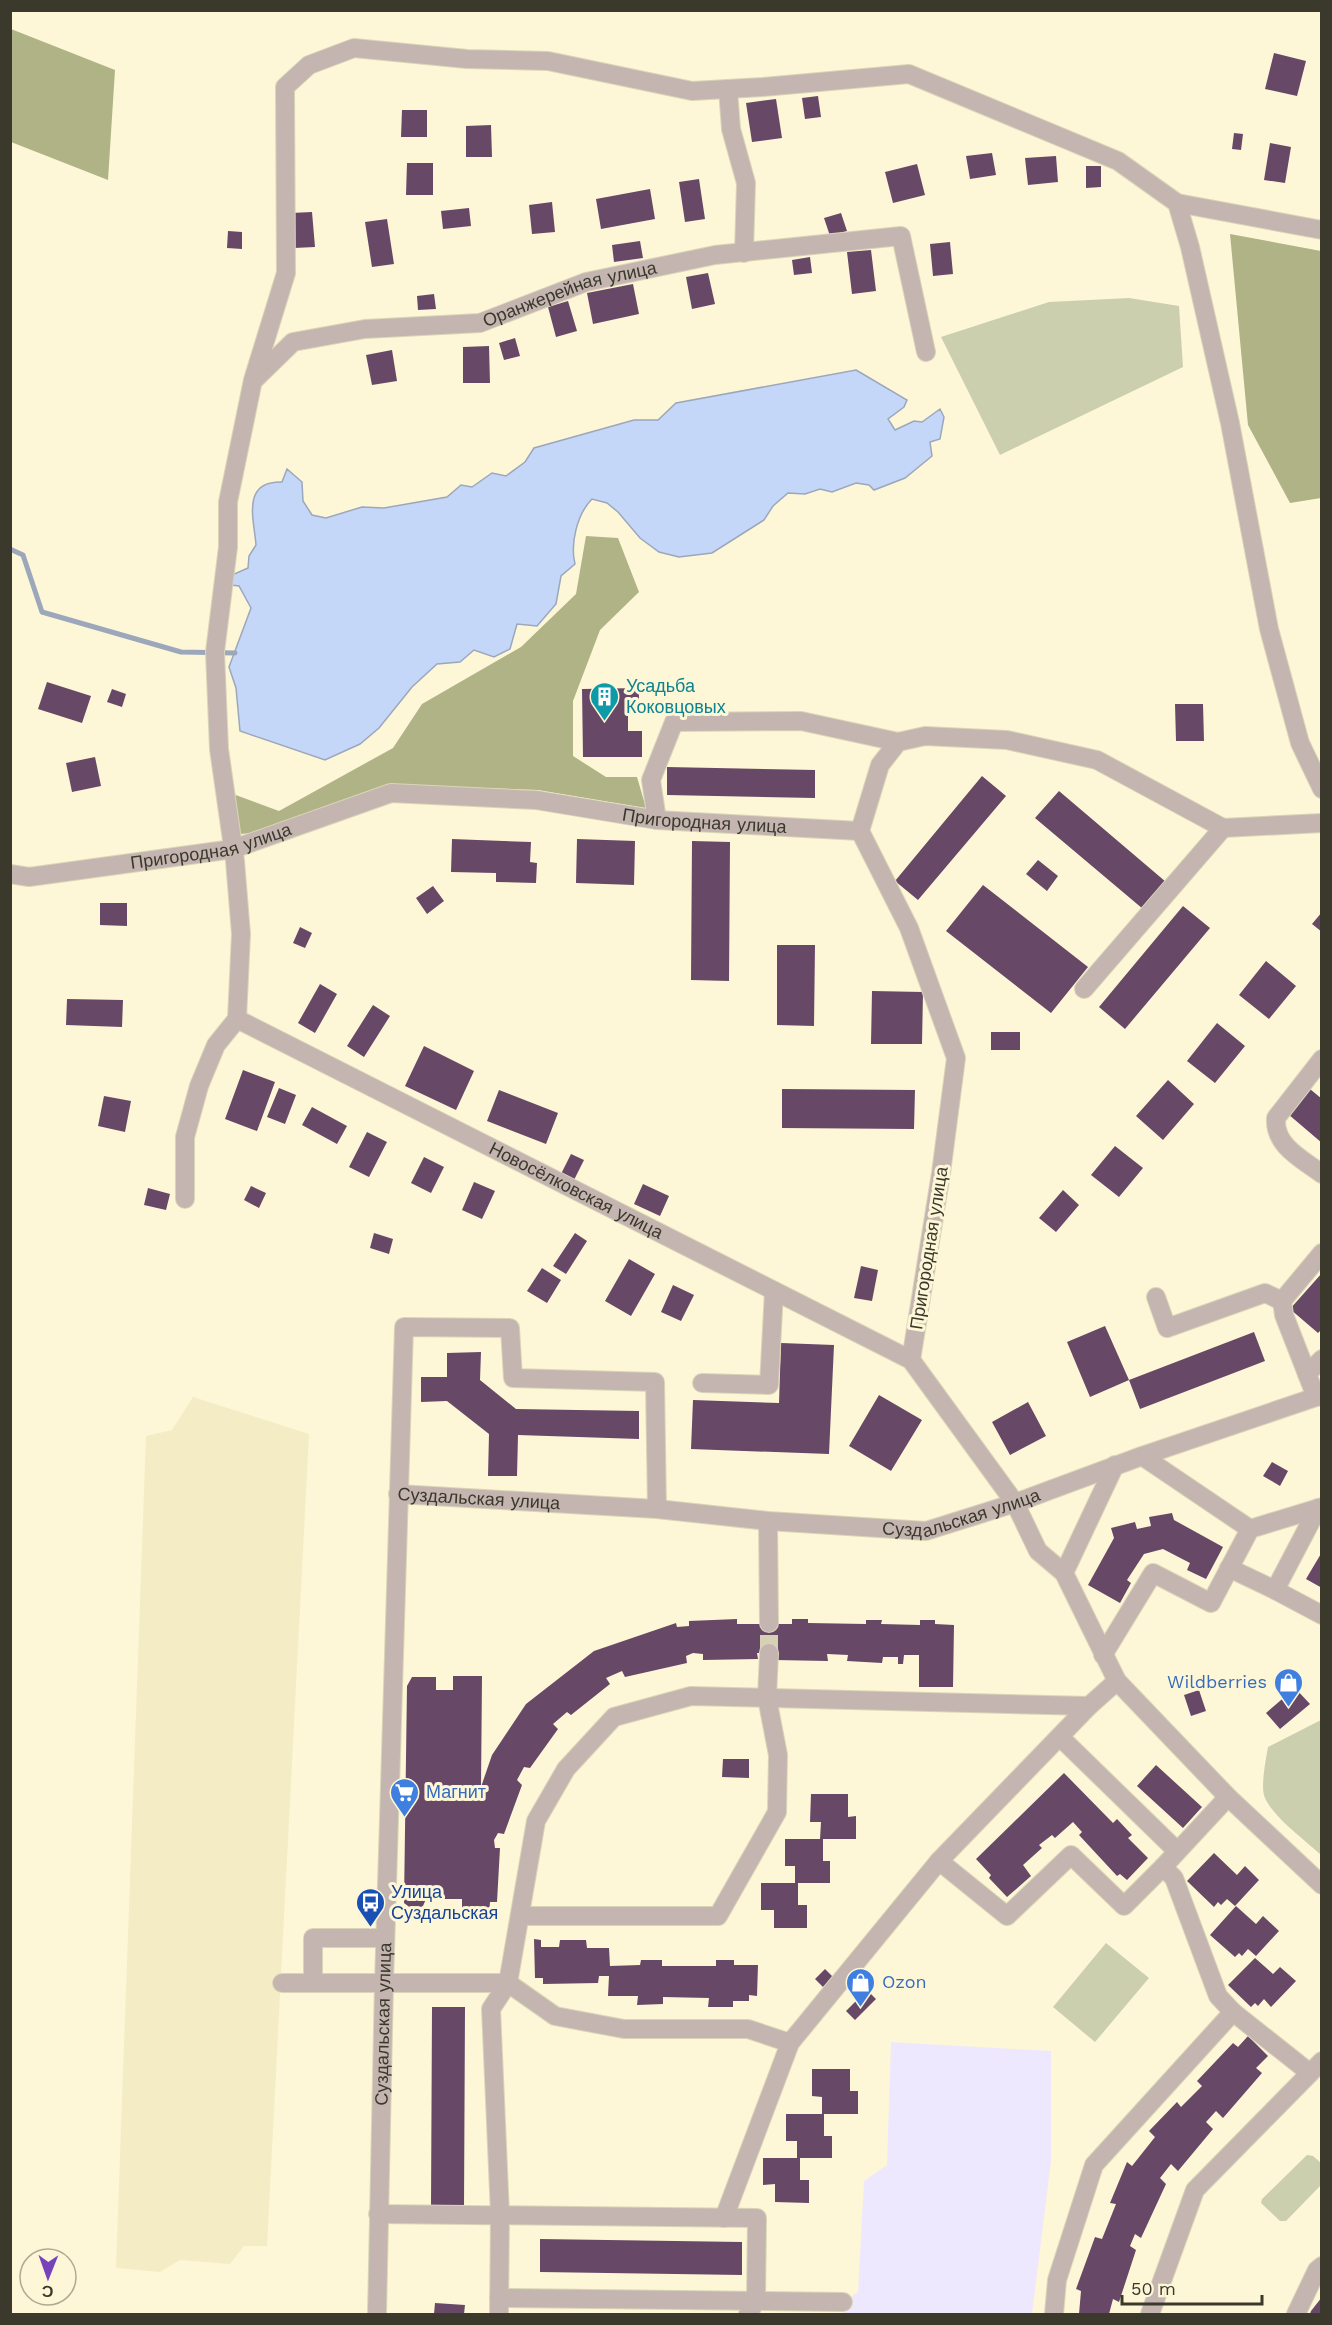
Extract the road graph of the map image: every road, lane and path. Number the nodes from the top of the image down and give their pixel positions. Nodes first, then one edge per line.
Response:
1 (728, 89) junction
2 (1177, 203) junction
3 (1322, 230) edge
4 (744, 253) junction
5 (926, 351) dead end
6 (253, 380) junction
7 (898, 742) junction
8 (1322, 789) edge
9 (657, 820) junction
10 (1322, 823) edge
11 (1223, 828) junction
12 (860, 831) junction
13 (232, 849) junction
14 (10, 874) edge
15 (1084, 989) dead end
16 (237, 1019) junction
17 (1322, 1059) edge
18 (1322, 1174) edge
19 (185, 1199) dead end
20 (1322, 1253) edge
21 (774, 1291) junction
22 (1156, 1297) dead end
23 (1282, 1301) junction
24 (1322, 1359) edge
25 (911, 1360) junction
26 (1307, 1374) junction
27 (702, 1383) dead end
28 (1319, 1396) edge
29 (1142, 1455) junction
30 (1115, 1465) junction
31 (398, 1494) junction
32 (1015, 1503) junction
33 (1320, 1507) edge
34 (657, 1509) junction
35 (768, 1521) junction
36 (1250, 1529) junction
37 (1229, 1568) junction
38 (1064, 1573) junction
39 (1275, 1590) junction
40 (1322, 1615) edge
41 (769, 1623) tunnel mouth
42 (769, 1653) tunnel mouth
43 (1102, 1655) junction
44 (1117, 1681) junction
45 (767, 1698) junction
46 (1089, 1706) junction
47 (1060, 1737) junction
48 (1228, 1797) junction
49 (1177, 1851) junction
50 (939, 1861) junction
51 (1163, 1867) junction
52 (1322, 1885) edge
53 (520, 1916) junction
54 (385, 1938) junction
55 (282, 1983) dead end
56 (313, 1983) junction
57 (384, 1983) junction
58 (508, 1983) junction
59 (1233, 2012) junction
60 (790, 2043) junction
61 (1316, 2067) edge
62 (378, 2214) junction
63 (500, 2214) junction
64 (724, 2218) junction
65 (1322, 2266) edge
66 (843, 2302) dead end
67 (499, 2306) edge
68 (752, 2308) edge
69 (377, 2314) edge
70 (1054, 2314) edge
71 (1150, 2314) edge
72 (1296, 2314) edge

1 - 2 street
1 - 4 street
1 - 6 street
2 - 3 street
2 - 8 street
4 - 5 street, Оранжерейная улица
4 - 6 street, Оранжерейная улица
6 - 13 street
7 - 9 street
7 - 11 street
7 - 12 street
9 - 12 street, Пригородная улица
9 - 13 street, Пригородная улица
10 - 11 street
11 - 15 street
12 - 25 street, Пригородная улица
13 - 14 street, Пригородная улица
13 - 16 street
16 - 19 street
16 - 21 street, Новосёлковская улица
17 - 18 street
20 - 23 street
21 - 25 street, Новосёлковская улица
21 - 27 street
22 - 23 street
23 - 26 street
24 - 26 street
25 - 32 street, Новосёлковская улица
26 - 28 street
28 - 29 street, Суздальская улица
29 - 30 street, Суздальская улица
29 - 36 street
30 - 32 street, Суздальская улица
30 - 38 street
31 - 34 street, Суздальская улица
31 - 34 street
31 - 54 street, Суздальская улица
32 - 35 street, Суздальская улица
32 - 38 street, Новосёлковская улица
33 - 36 street
33 - 39 street
34 - 35 street, Суздальская улица
35 - 41 street
36 - 37 street
37 - 39 street
37 - 43 street
38 - 43 street
39 - 40 street
42 - 45 street
43 - 44 street
44 - 46 street
44 - 48 street
45 - 46 street
45 - 53 street
45 - 53 street
46 - 47 street
47 - 49 street
47 - 50 street
48 - 49 street
48 - 52 street
49 - 51 street
50 - 51 street
50 - 60 street
51 - 59 street
53 - 58 street
54 - 56 street
54 - 57 street, Суздальская улица
55 - 56 street
56 - 57 street
57 - 58 street
57 - 62 street, Суздальская улица
58 - 60 street
58 - 63 street
59 - 61 street
59 - 70 street
60 - 64 street
61 - 71 street
62 - 63 street
62 - 69 street, Суздальская улица
63 - 64 street
63 - 67 street
64 - 68 street
65 - 72 street
66 - 68 street
67 - 68 street

